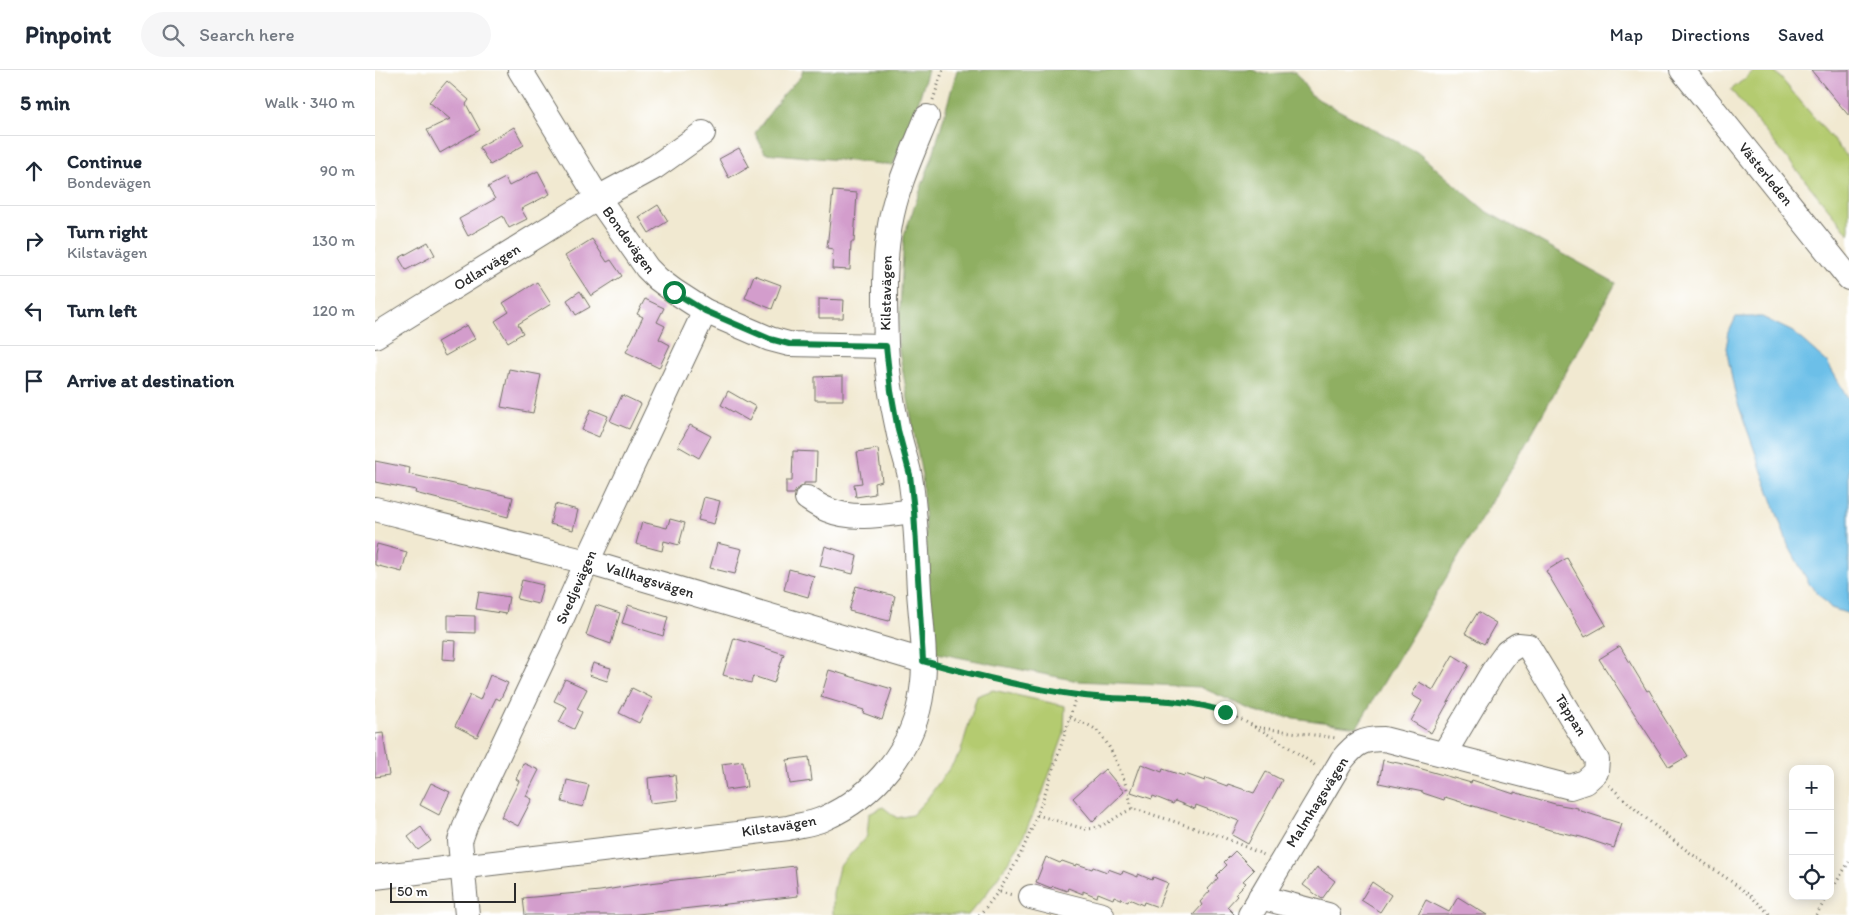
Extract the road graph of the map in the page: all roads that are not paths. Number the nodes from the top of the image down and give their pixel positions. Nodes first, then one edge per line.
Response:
1 (520, 70) edge
2 (1682, 70) edge
3 (927, 117) road end
4 (703, 133) dead end
5 (598, 198) junction
6 (1849, 278) edge
7 (705, 311) junction
8 (375, 336) edge
9 (886, 346) junction
10 (807, 498) dead end
11 (375, 509) edge
12 (914, 511) junction
13 (587, 562) junction
14 (923, 661) junction
15 (1444, 754) junction
16 (462, 868) junction
17 (375, 877) edge
18 (1031, 897) dead end
19 (1255, 906) edge
20 (467, 915) edge
21 (1102, 915) edge
22 (1327, 915) edge

1 - 5 street, Bondevägen
2 - 6 street, Västerleden
3 - 9 street, Kilstavägen
4 - 5 street, Odlarvägen
5 - 7 street, Bondevägen
5 - 8 street, Odlarvägen
7 - 9 street, Bondevägen
7 - 13 street, Svedjevägen
9 - 12 street, Kilstavägen
10 - 12 street
11 - 13 street, Vallhagsvägen
12 - 14 street, Kilstavägen
13 - 14 street, Vallhagsvägen
13 - 16 street, Svedjevägen
14 - 16 street, Kilstavägen
15 - 15 street, Täppan
15 - 19 street, Malmhagsvägen
16 - 17 street, Kilstavägen
16 - 20 street, Svedjevägen
18 - 21 street
19 - 22 street

